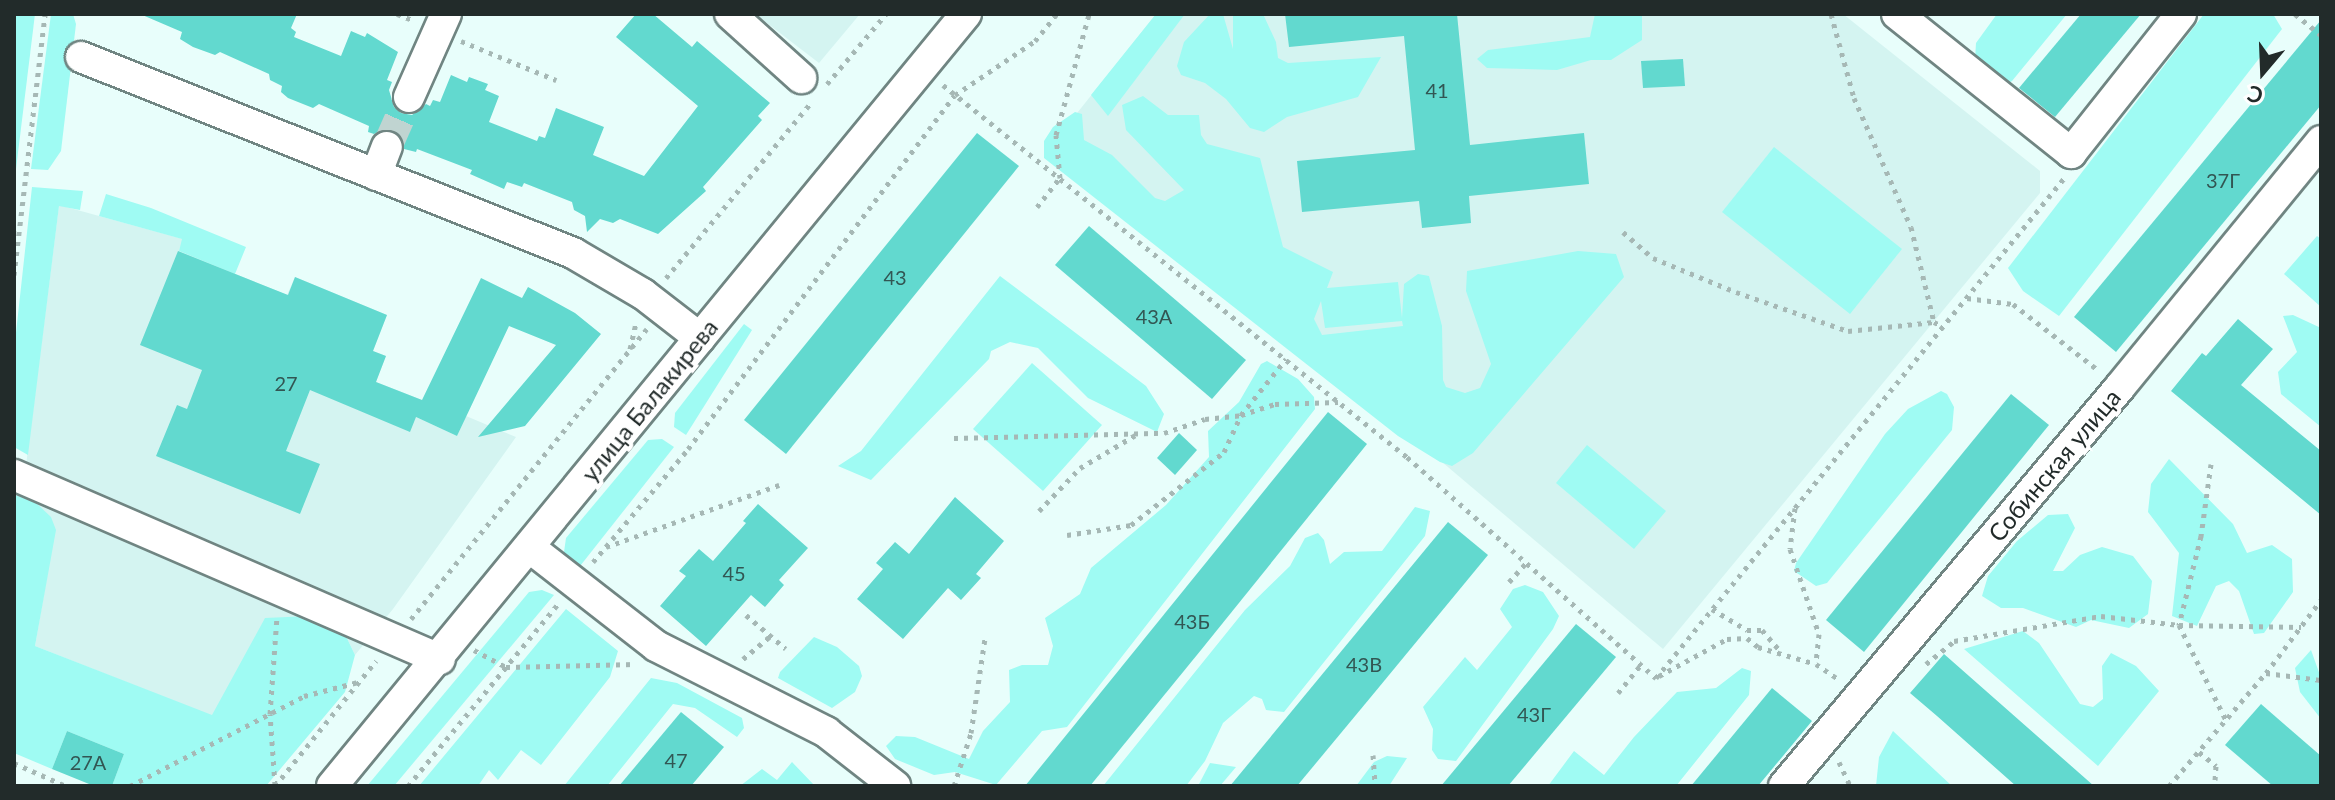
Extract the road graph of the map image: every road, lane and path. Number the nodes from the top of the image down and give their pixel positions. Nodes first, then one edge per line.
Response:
1 (45, 14) edge
2 (397, 14) edge
3 (730, 14) edge
4 (886, 14) edge
5 (966, 14) edge
6 (1057, 14) edge
7 (1089, 14) edge
8 (1831, 14) edge
9 (1897, 14) edge
10 (2181, 14) edge
11 (2295, 14) edge
12 (442, 23) edge
13 (2321, 35) edge
14 (81, 57) dead end
15 (922, 68) junction
16 (801, 78) dead end
17 (556, 80) dead end
18 (955, 95) junction
19 (409, 97) tunnel mouth
20 (387, 147) tunnel mouth
21 (2071, 153) junction
22 (2315, 162) edge
23 (376, 175) junction
24 (1060, 178) junction
25 (1037, 207) dead end
26 (1623, 232) dead end
27 (14, 275) edge
28 (1966, 298) junction
29 (661, 311) junction
30 (1934, 322) junction
31 (1942, 326) junction
32 (700, 338) junction
33 (1286, 359) junction
34 (2120, 387) junction
35 (1339, 402) junction
36 (1241, 415) junction
37 (1140, 433) junction
38 (954, 438) dead end
39 (2211, 464) dead end
40 (14, 475) edge
41 (779, 485) dead end
42 (1795, 507) junction
43 (1039, 511) dead end
44 (1067, 535) dead end
45 (529, 547) junction
46 (605, 547) junction
47 (1526, 563) junction
48 (1509, 582) dead end
49 (574, 584) junction
50 (279, 589) junction
51 (2321, 600) edge
52 (1712, 609) junction
53 (746, 615) dead end
54 (2179, 625) junction
55 (2301, 627) junction
56 (985, 638) dead end
57 (394, 639) junction
58 (786, 649) dead end
59 (1782, 652) junction
60 (440, 659) junction
61 (641, 664) dead end
62 (1816, 664) junction
63 (1641, 665) junction
64 (506, 667) junction
65 (2266, 673) junction
66 (1656, 678) junction
67 (2321, 680) edge
68 (359, 682) junction
69 (1868, 685) junction
70 (1618, 693) dead end
71 (270, 714) junction
72 (2226, 720) junction
73 (2199, 752) junction
74 (1373, 755) dead end
75 (14, 763) edge
76 (2215, 780) dead end
77 (66, 786) edge
78 (130, 786) edge
79 (332, 786) edge
80 (408, 786) edge
81 (895, 786) edge
82 (954, 786) edge
83 (1375, 786) edge
84 (1784, 786) edge
85 (2169, 786) edge

1 - 27 path
2 - 12 path
3 - 16 street
4 - 29 path
5 - 15 street, улица Балакирева
6 - 18 path
7 - 24 path
8 - 30 path
9 - 21 street
10 - 21 street
11 - 13 path
12 - 17 path
12 - 19 street
14 - 23 street
15 - 18 path
15 - 32 street, улица Балакирева
18 - 24 path
18 - 46 path
20 - 23 street
21 - 28 path
22 - 34 street, Собинская улица
23 - 29 street
24 - 25 path
24 - 33 path
26 - 30 path
28 - 31 path
28 - 34 path
29 - 32 street
29 - 57 path
30 - 31 path
31 - 42 path
32 - 45 street, улица Балакирева
33 - 35 path
33 - 36 path
34 - 69 street, Собинская улица
35 - 36 path
35 - 47 path
36 - 37 path
36 - 44 path
37 - 38 path
37 - 43 path
39 - 54 path
40 - 50 street
41 - 46 path
42 - 52 path
42 - 62 path
45 - 49 street
45 - 60 street, улица Балакирева
46 - 49 path
47 - 48 path
47 - 63 path
49 - 64 path
49 - 81 street
50 - 57 street
50 - 71 path
51 - 55 path
52 - 59 path
52 - 66 path
53 - 58 path
54 - 55 path
54 - 69 path
54 - 72 path
55 - 65 path
56 - 82 path
57 - 60 street
57 - 68 path
59 - 62 path
59 - 66 path
60 - 79 street, улица Балакирева
61 - 64 path
62 - 69 path
63 - 66 path
63 - 70 path
64 - 80 path
65 - 67 path
65 - 72 path
68 - 71 path
68 - 71 path
69 - 84 street, Собинская улица
71 - 78 path
72 - 73 path
73 - 76 path
73 - 85 path
74 - 83 path
75 - 77 path

